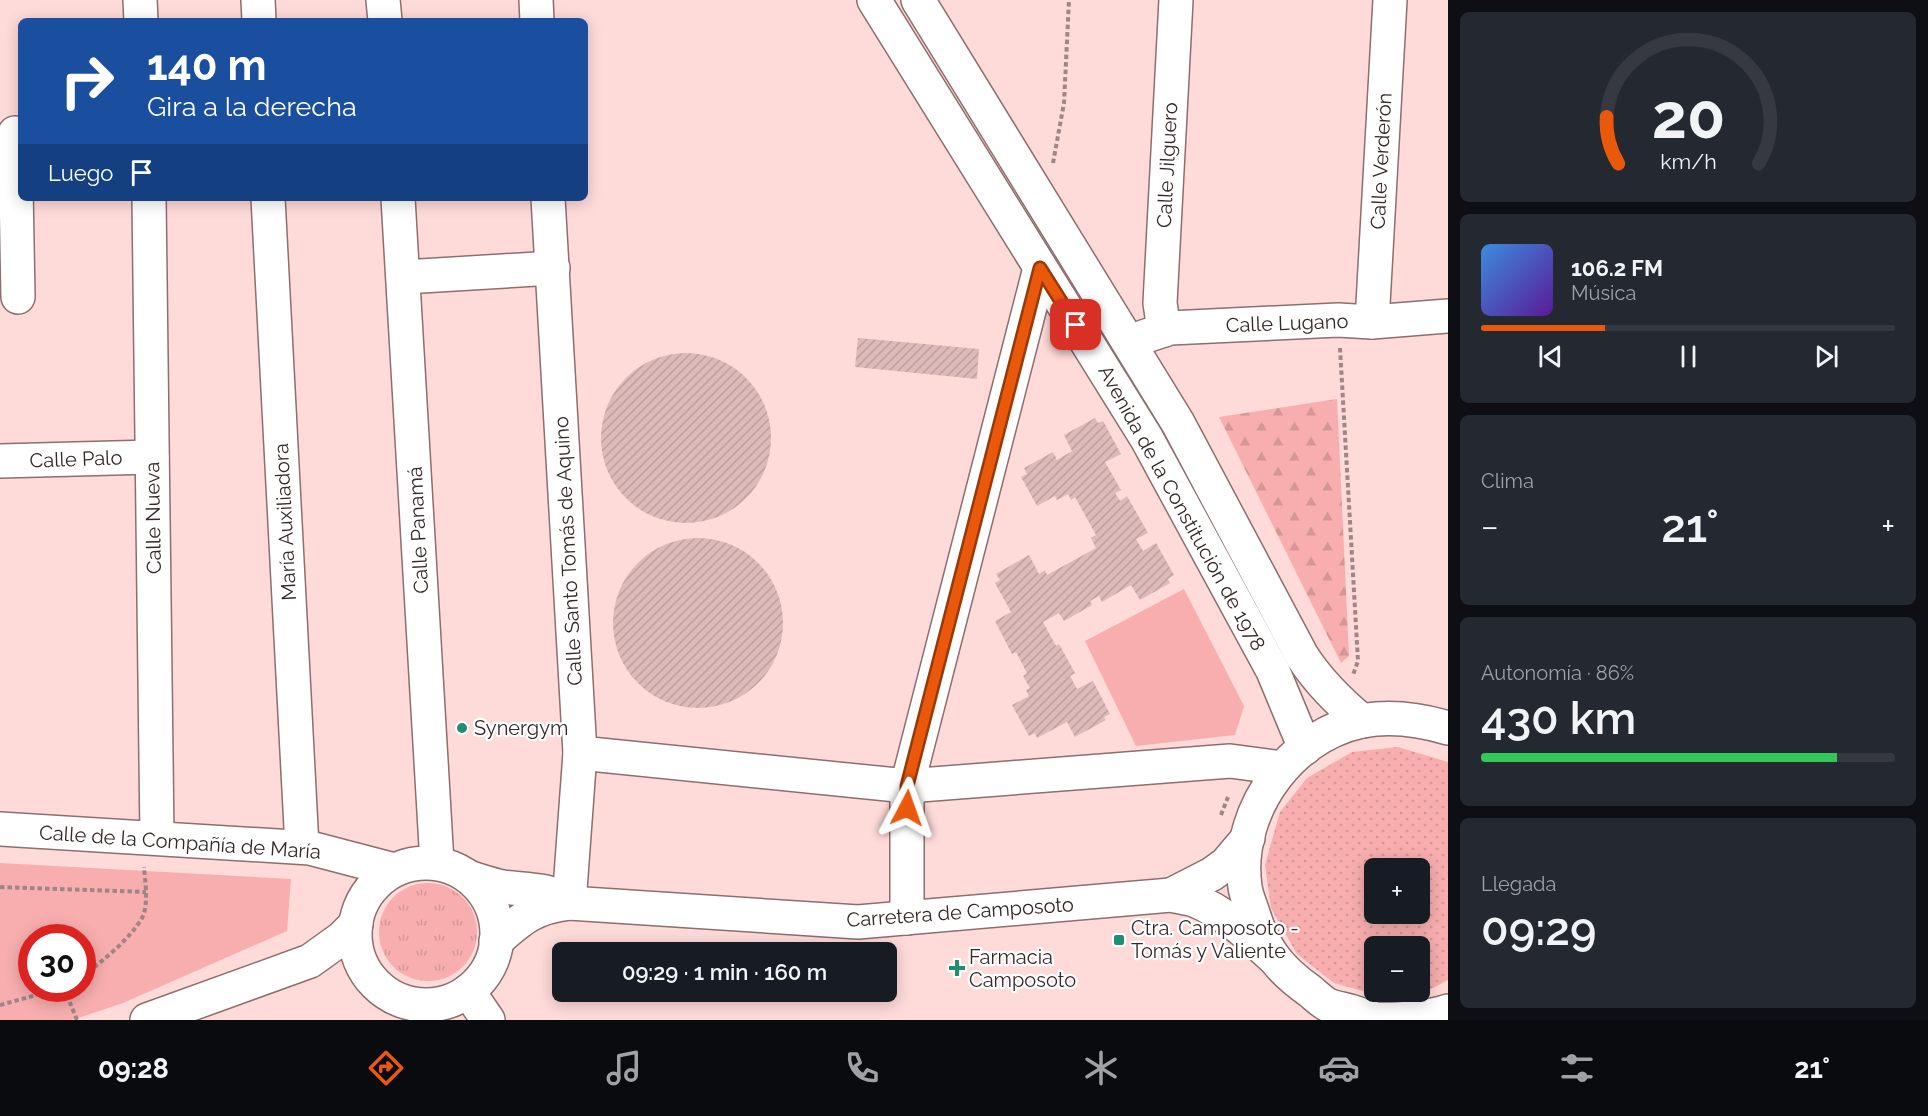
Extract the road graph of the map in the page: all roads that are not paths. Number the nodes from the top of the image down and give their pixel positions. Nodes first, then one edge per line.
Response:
1 (140, 0) edge
2 (258, 0) edge
3 (383, 0) edge
4 (536, 0) edge
5 (874, 0) edge
6 (918, 0) edge
7 (1176, 0) edge
8 (1389, 0) edge
9 (141, 18) edge
10 (259, 18) edge
11 (385, 18) edge
12 (537, 18) edge
13 (12, 134) edge
14 (149, 201) edge
15 (268, 201) edge
16 (398, 201) edge
17 (548, 201) edge
18 (553, 268) junction
19 (1040, 268) junction
20 (404, 277) junction
21 (18, 297) dead end
22 (1448, 316) edge
23 (1372, 322) junction
24 (1164, 330) junction
25 (1128, 342) junction
26 (152, 457) junction
27 (0, 461) edge
28 (1362, 721) junction
29 (1448, 728) edge
30 (580, 753) junction
31 (1294, 758) junction
32 (907, 786) junction
33 (0, 829) edge
34 (149, 837) junction
35 (1248, 838) junction
36 (302, 847) junction
37 (436, 863) junction
38 (394, 870) junction
39 (471, 878) junction
40 (1171, 895) junction
41 (568, 903) junction
42 (907, 918) junction
43 (356, 924) junction
44 (496, 942) junction
45 (1275, 959) junction
46 (310, 961) junction
47 (364, 968) junction
48 (468, 991) junction
49 (393, 1009) edge
50 (1324, 1012) edge
51 (1438, 1016) edge
52 (147, 1020) edge
53 (488, 1020) edge

1 - 9 street
2 - 10 street
3 - 11 street
4 - 12 street
5 - 19 street, Avenida de la Constitución de 1978
6 - 25 street, Avenida de la Constitución de 1978
7 - 24 street, Calle Jilguero
8 - 23 street, Calle Verderón
13 - 21 street
14 - 26 street, Calle Nueva
15 - 36 street, María Auxiliadora
16 - 20 street, Calle Panamá
17 - 18 street, Calle Santo Tomás de Aquino
18 - 20 street
18 - 30 street, Calle Santo Tomás de Aquino
19 - 31 street, Avenida de la Constitución de 1978
19 - 32 street
20 - 37 street, Calle Panamá
22 - 23 street, Calle Lugano
23 - 24 street, Calle Lugano
24 - 25 street, Calle Lugano
25 - 28 street, Avenida de la Constitución de 1978
26 - 27 street, Calle Palo
26 - 34 street, Calle Nueva
28 - 29 street
28 - 31 street
30 - 32 street
30 - 41 street, Calle Santo Tomás de Aquino
31 - 32 street
31 - 35 street
32 - 42 street
33 - 34 street, Calle de la Compañía de María
34 - 36 street, Calle de la Compañía de María
35 - 40 street, Carretera de Camposoto
35 - 45 street
36 - 38 street, Calle de la Compañía de María
37 - 38 street
37 - 39 street
38 - 43 street
39 - 41 street, Carretera de Camposoto
39 - 44 street
40 - 42 street, Carretera de Camposoto
40 - 45 street, Carretera de Camposoto
41 - 42 street, Carretera de Camposoto
41 - 44 street, Carretera de Camposoto
43 - 46 street
43 - 47 street
44 - 48 street
45 - 50 street
46 - 47 street
46 - 52 street
47 - 49 street
48 - 49 street
48 - 53 street
50 - 51 street

